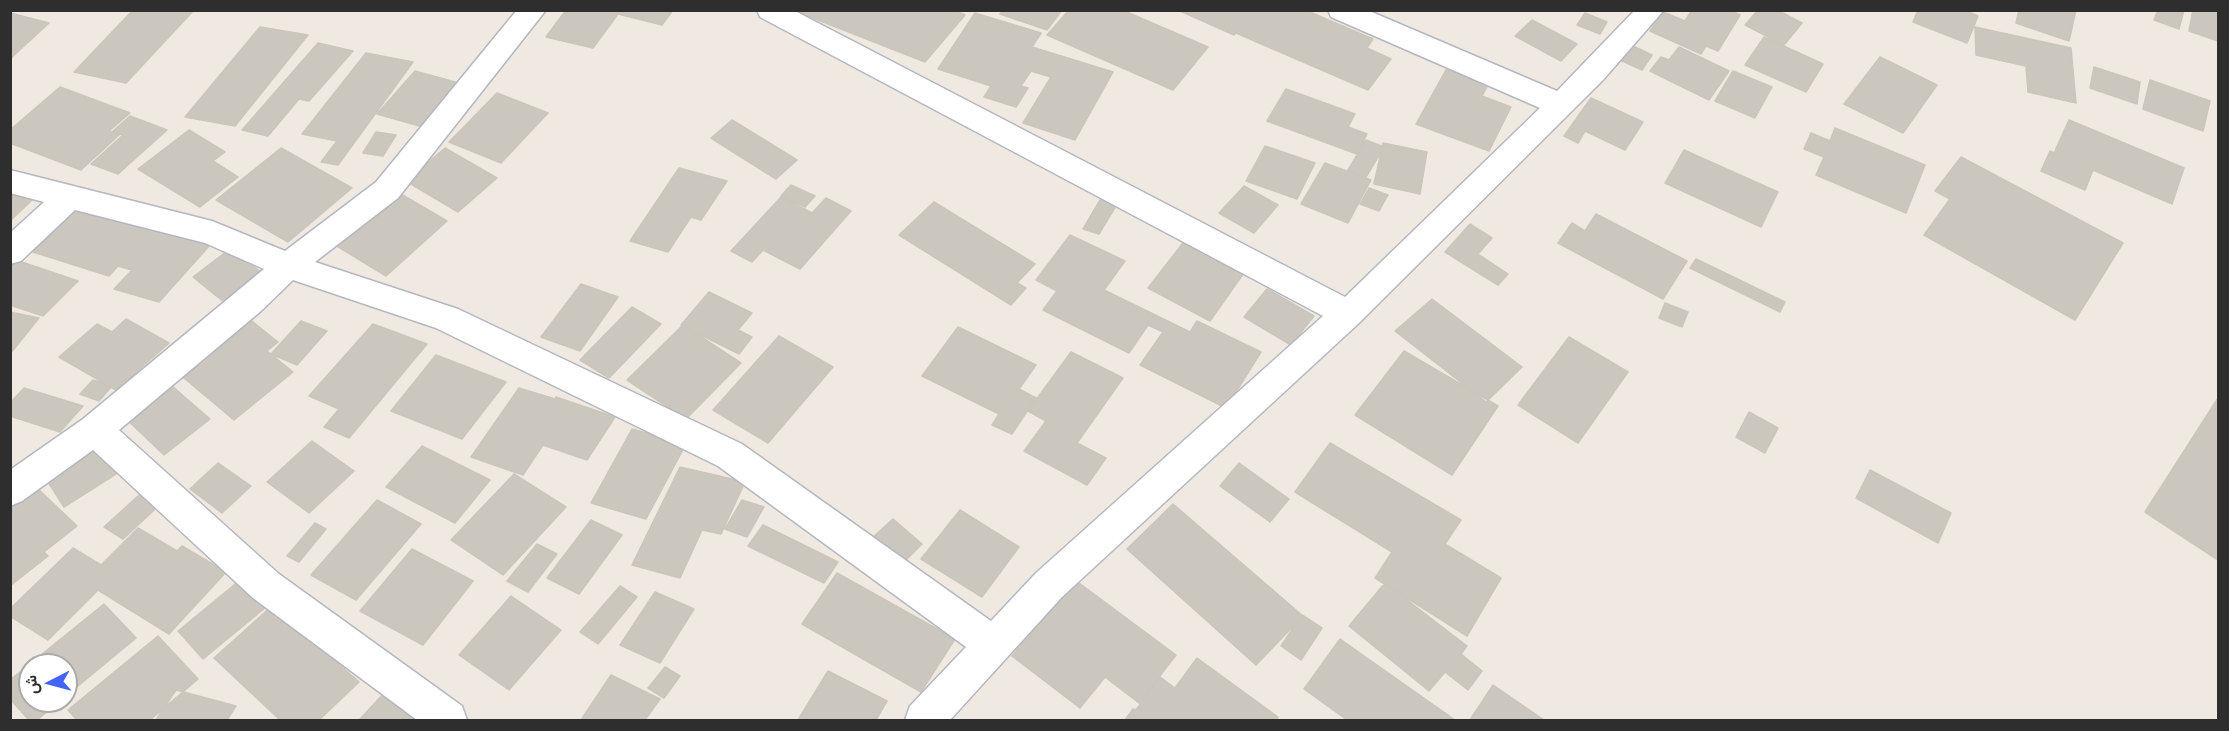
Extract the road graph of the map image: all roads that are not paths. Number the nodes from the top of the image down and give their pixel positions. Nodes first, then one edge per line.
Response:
1 (533, 10) edge
2 (770, 10) edge
3 (1341, 10) edge
4 (1651, 10) edge
5 (1561, 105) junction
6 (10, 181) edge
7 (68, 198) junction
8 (10, 252) edge
9 (288, 266) junction
10 (1348, 314) junction
11 (95, 430) junction
12 (10, 490) edge
13 (994, 645) junction
14 (448, 720) edge
15 (924, 720) edge

1 - 9 street
2 - 10 street
3 - 5 street
4 - 5 street
5 - 10 street
6 - 7 street
7 - 8 street
7 - 9 street
9 - 11 street
9 - 13 street
10 - 13 street
11 - 12 street
11 - 14 street
13 - 15 street

